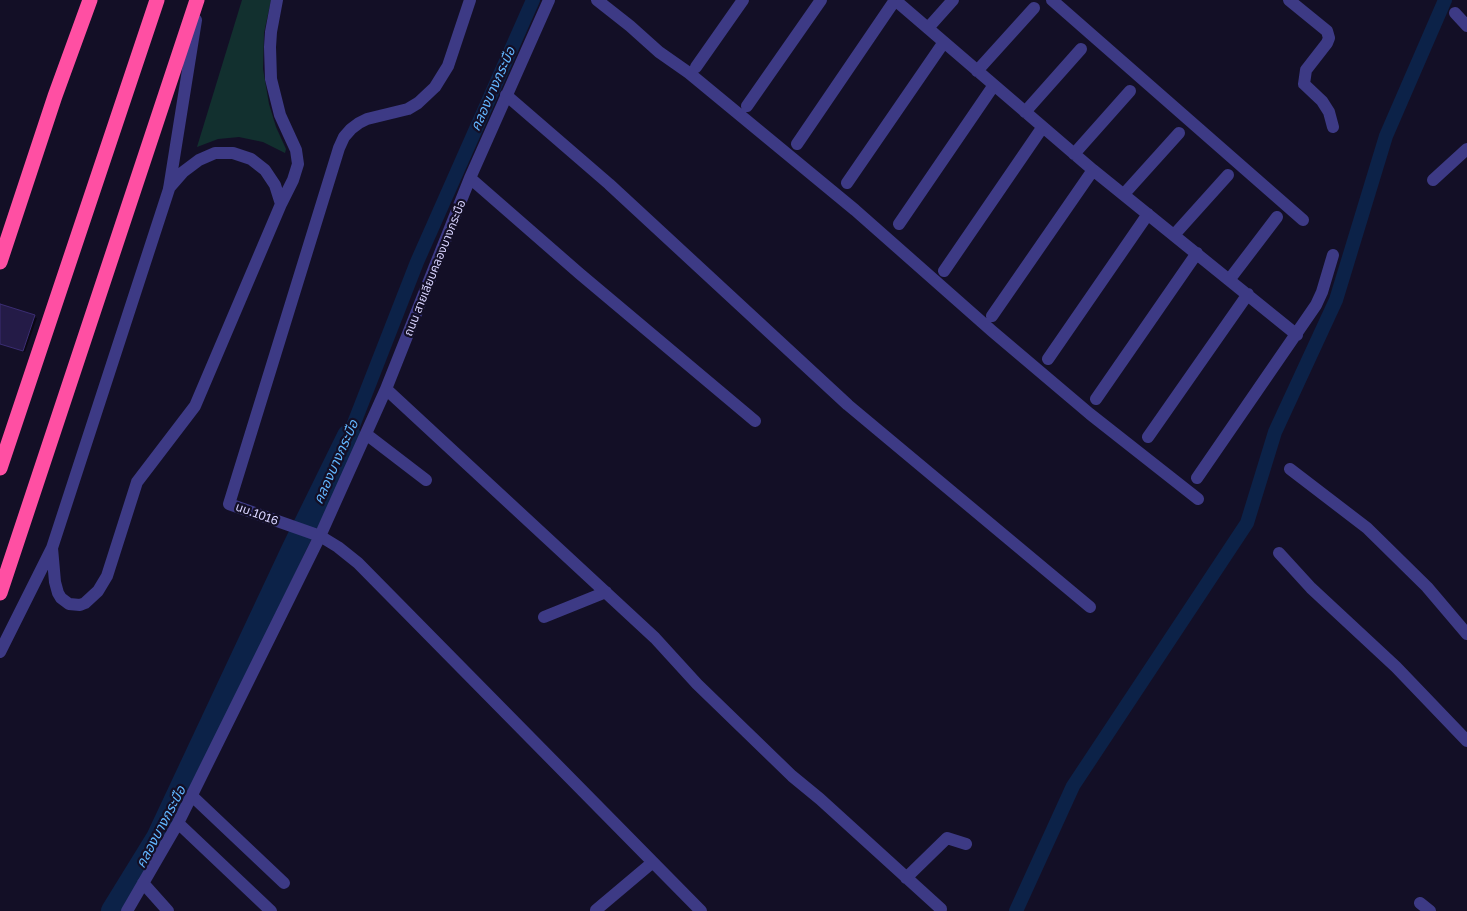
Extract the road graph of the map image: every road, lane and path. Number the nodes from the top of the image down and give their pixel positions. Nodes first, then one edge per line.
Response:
1 (90, 0) edge
2 (157, 0) edge
3 (198, 0) edge
4 (277, 0) edge
5 (470, 0) edge
6 (549, 0) edge
7 (597, 0) edge
8 (743, 0) edge
9 (821, 0) edge
10 (895, 0) edge
11 (953, 0) edge
12 (1052, 0) edge
13 (1289, 0) edge
14 (1034, 8) dead end
15 (1455, 12) dead end
16 (1467, 26) edge
17 (928, 28) junction
18 (944, 42) junction
19 (1081, 49) dead end
20 (696, 67) dead end
21 (977, 71) junction
22 (994, 85) junction
23 (1130, 91) dead end
24 (506, 95) junction
25 (747, 106) dead end
26 (1025, 112) junction
27 (1333, 127) dead end
28 (1042, 128) junction
29 (1179, 133) dead end
30 (798, 144) dead end
31 (1467, 149) edge
32 (1074, 154) junction
33 (1093, 170) junction
34 (1228, 175) dead end
35 (470, 178) junction
36 (1433, 180) dead end
37 (847, 183) dead end
38 (168, 189) junction
39 (1124, 194) junction
40 (281, 204) junction
41 (1148, 214) junction
42 (1278, 217) dead end
43 (1303, 220) dead end
44 (899, 224) dead end
45 (1174, 235) junction
46 (1197, 253) junction
47 (1333, 255) dead end
48 (0, 262) edge
49 (944, 271) dead end
50 (1229, 280) junction
51 (1248, 294) junction
52 (992, 316) dead end
53 (1297, 335) junction
54 (1048, 359) dead end
55 (386, 389) junction
56 (1096, 399) dead end
57 (755, 421) dead end
58 (366, 434) junction
59 (1148, 437) dead end
60 (0, 468) edge
61 (1290, 469) dead end
62 (1197, 478) dead end
63 (426, 480) dead end
64 (1198, 499) dead end
65 (320, 536) junction
66 (52, 548) junction
67 (1279, 553) dead end
68 (606, 592) junction
69 (0, 593) edge
70 (1090, 606) dead end
71 (544, 617) dead end
72 (1467, 634) edge
73 (0, 652) edge
74 (1467, 741) edge
75 (191, 795) junction
76 (178, 823) junction
77 (966, 844) dead end
78 (653, 862) junction
79 (906, 878) junction
80 (284, 882) dead end
81 (143, 883) junction
82 (688, 897) junction
83 (941, 909) dead end
84 (596, 910) edge
85 (127, 911) edge
86 (168, 911) edge
87 (271, 911) edge
88 (684, 911) edge
89 (701, 911) edge

1 - 48 highway
2 - 60 highway
3 - 38 street
3 - 69 highway
4 - 40 street
5 - 65 street, นบ.1016 / นบ.1016
6 - 24 street, ถนน สายเลียบคลองบางกระบือ
7 - 64 street
8 - 20 street
9 - 25 street
10 - 17 street
10 - 30 street
11 - 17 street
12 - 43 street
13 - 27 street
14 - 21 street
15 - 16 street
17 - 18 street
18 - 21 street
18 - 37 street
19 - 26 street
21 - 22 street
22 - 26 street
22 - 44 street
23 - 32 street
24 - 35 street, ถนน สายเลียบคลองบางกระบือ
24 - 70 street
26 - 28 street
28 - 32 street
28 - 49 street
29 - 39 street
31 - 36 street
32 - 33 street
33 - 39 street
33 - 52 street
34 - 45 street
35 - 55 street, ถนน สายเลียบคลองบางกระบือ
35 - 57 street
38 - 40 street
38 - 66 street
39 - 41 street
40 - 66 street
41 - 45 street
41 - 54 street
42 - 50 street
45 - 46 street
46 - 50 street
46 - 56 street
47 - 53 street
50 - 51 street
51 - 53 street
51 - 59 street
53 - 62 street
55 - 58 street, ถนน สายเลียบคลองบางกระบือ
55 - 68 street
58 - 63 street
58 - 65 street, ถนน สายเลียบคลองบางกระบือ
61 - 72 street
65 - 75 street, ถนน สายเลียบคลองบางกระบือ
65 - 78 street, นบ.1016
66 - 73 street
67 - 74 street
68 - 71 street
68 - 79 street
75 - 76 street, ถนน สายเลียบคลองบางกระบือ
75 - 80 street
76 - 81 street, ถนน สายเลียบคลองบางกระบือ
76 - 87 street
77 - 79 street
78 - 82 street, นบ.1016
78 - 84 street
79 - 83 street
81 - 85 street, ถนน สายเลียบคลองบางกระบือ
81 - 86 street
82 - 88 street
82 - 89 street, นบ.1016

